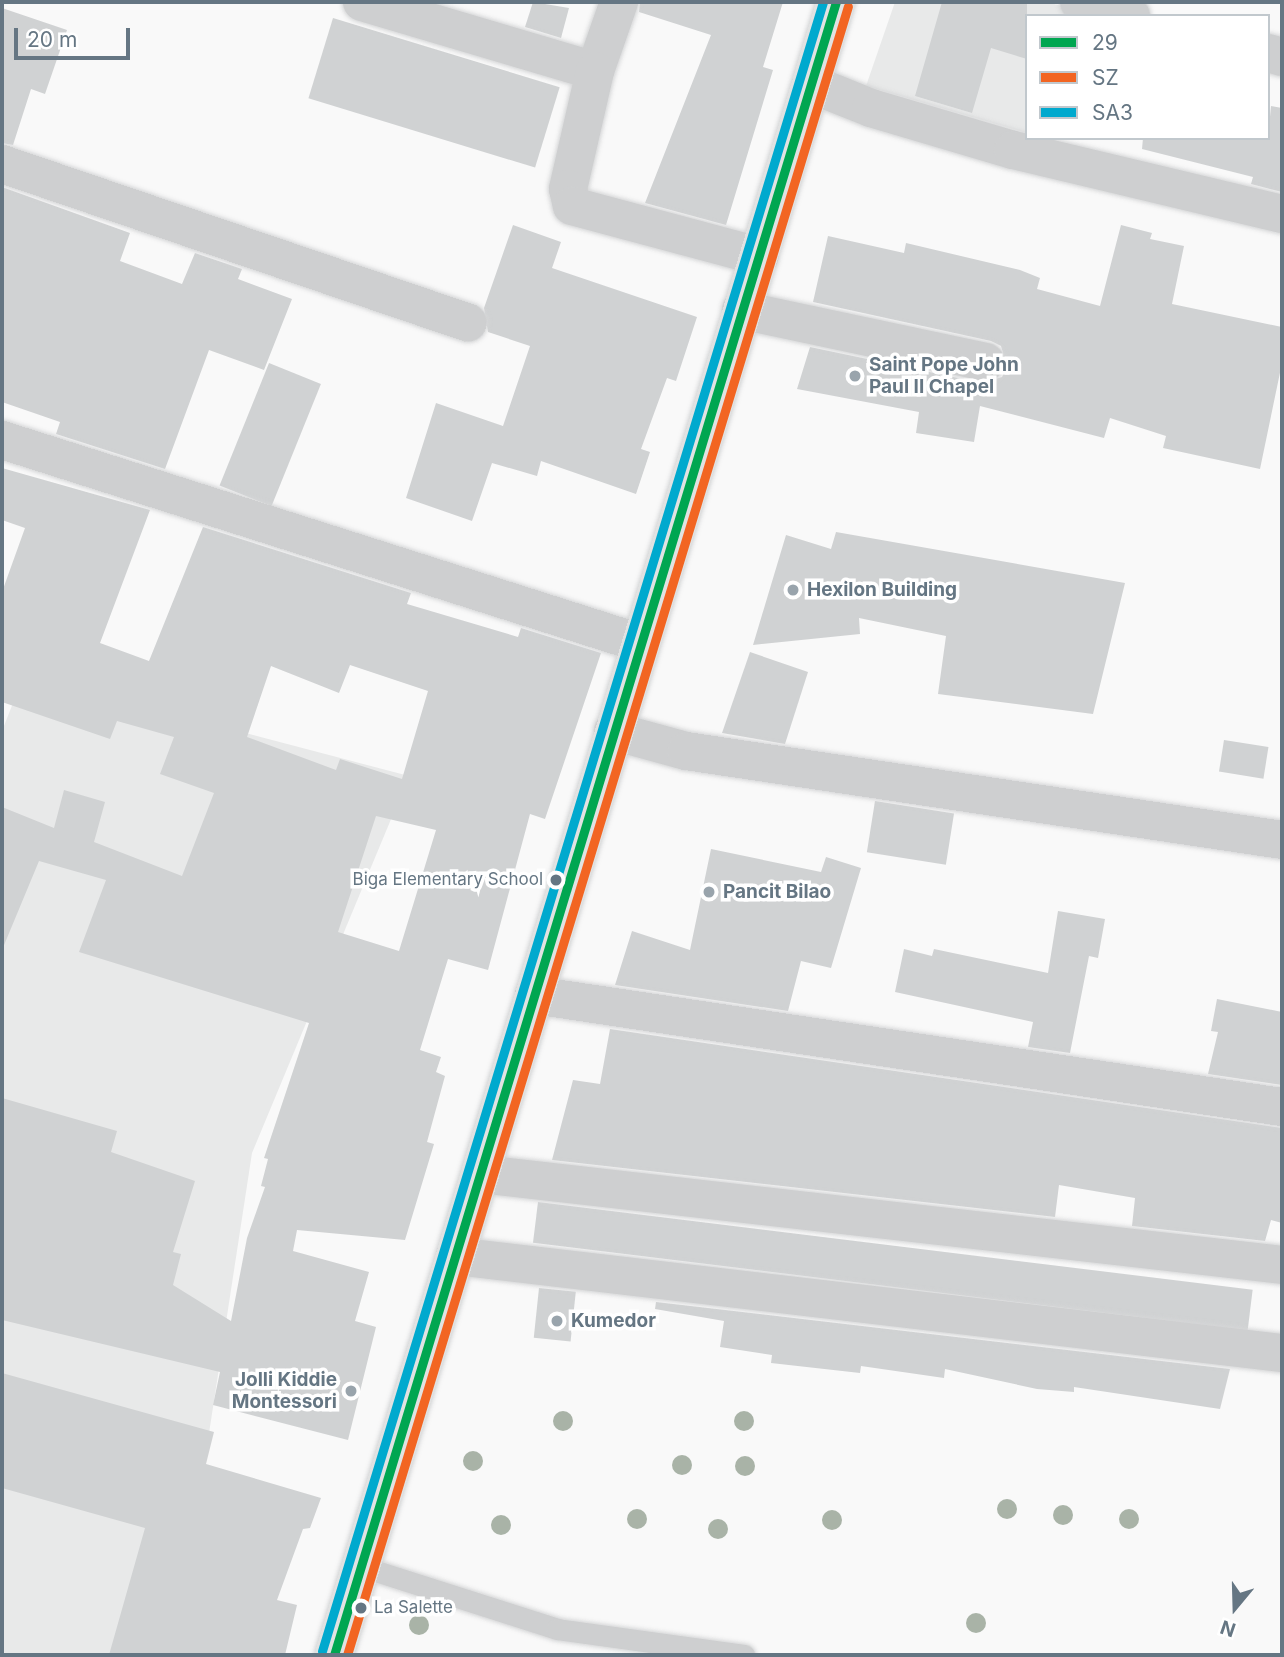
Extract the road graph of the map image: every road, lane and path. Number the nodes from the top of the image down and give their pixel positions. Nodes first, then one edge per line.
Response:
1 (362, 2) edge
2 (619, 2) edge
3 (836, 2) edge
4 (1079, 2) edge
5 (1124, 14) edge
6 (595, 71) junction
7 (811, 84) junction
8 (2, 164) edge
9 (1282, 214) edge
10 (758, 256) junction
11 (741, 310) junction
12 (468, 323) dead end
13 (986, 362) dead end
14 (2, 440) edge
15 (640, 643) junction
16 (613, 732) junction
17 (1282, 840) edge
18 (534, 995) junction
19 (1282, 1107) edge
20 (481, 1174) junction
21 (455, 1256) junction
22 (1282, 1265) edge
23 (1282, 1353) edge
24 (360, 1566) junction
25 (334, 1655) edge
26 (744, 1655) edge

1 - 6 street
2 - 6 street
3 - 7 main road
4 - 5 street
6 - 10 street
7 - 9 street
7 - 10 main road
8 - 12 street
10 - 11 main road
11 - 13 street
11 - 15 main road
14 - 15 street
15 - 16 main road
16 - 17 street
16 - 18 main road
18 - 19 street
18 - 20 main road
20 - 21 main road
20 - 22 street
21 - 23 street
21 - 24 main road
24 - 25 main road
24 - 26 lane

